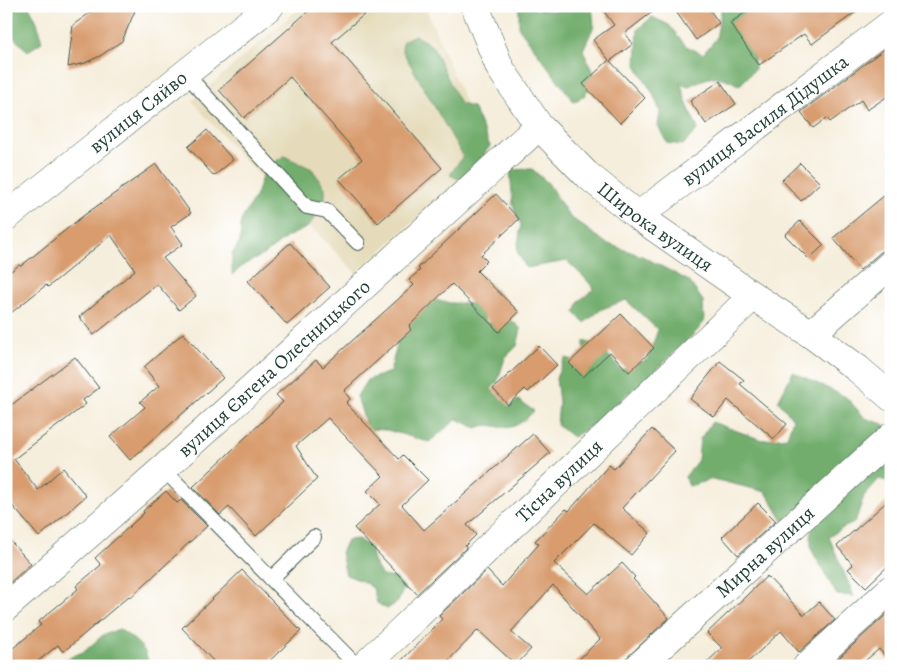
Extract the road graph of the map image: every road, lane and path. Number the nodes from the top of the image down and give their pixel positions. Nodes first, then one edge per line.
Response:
1 (270, 6) edge
2 (476, 6) edge
3 (891, 24) edge
4 (186, 74) junction
5 (539, 126) junction
6 (638, 216) junction
7 (6, 217) edge
8 (358, 243) dead end
9 (891, 264) edge
10 (753, 296) junction
11 (811, 334) junction
12 (891, 397) edge
13 (891, 437) edge
14 (162, 469) junction
15 (314, 537) dead end
16 (271, 579) junction
17 (891, 589) edge
18 (6, 607) edge
19 (357, 666) edge
20 (364, 666) edge
21 (639, 666) edge
22 (807, 666) edge

1 - 4 street, вулиця Сяйво
2 - 5 street, Широка вулиця
3 - 6 street, вулиця Василя Дідушка
4 - 7 street, вулиця Сяйво
4 - 8 lane
5 - 6 street, Широка вулиця
5 - 14 street, вулиця Євгена Олесницького
6 - 10 street, Широка вулиця
9 - 11 street
10 - 11 street, Широка вулиця
10 - 20 street, Тісна вулиця
11 - 12 street, Широка вулиця
13 - 21 street, Мирна вулиця
14 - 16 lane
14 - 18 street, вулиця Євгена Олесницького
15 - 16 lane
16 - 19 lane
17 - 22 street

